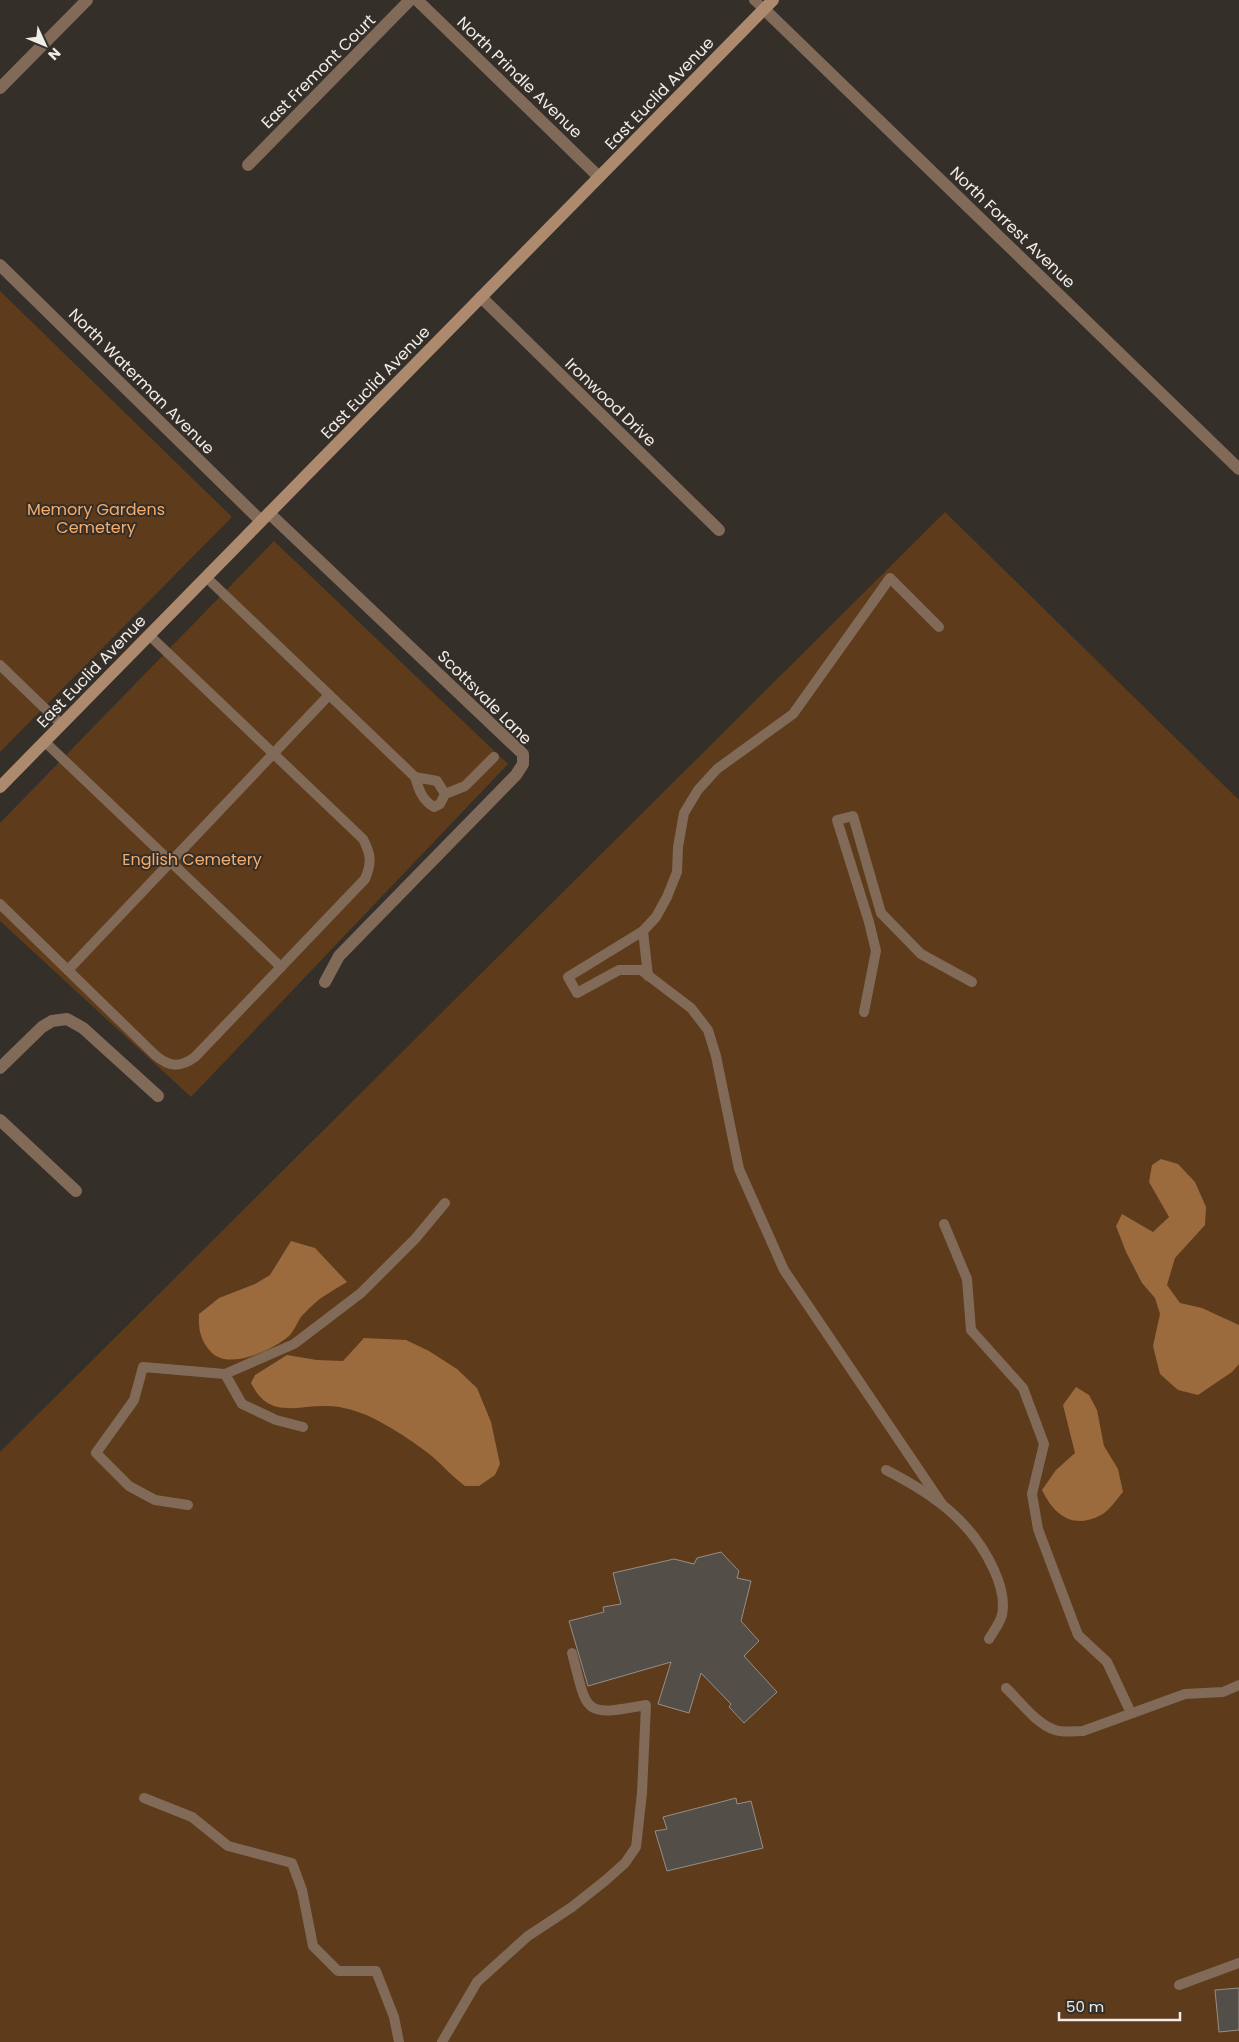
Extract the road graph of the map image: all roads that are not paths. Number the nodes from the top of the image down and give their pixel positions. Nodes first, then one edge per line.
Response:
1 (87, 0) edge
2 (410, 0) edge
3 (417, 0) edge
4 (754, 0) edge
5 (773, 0) edge
6 (764, 9) junction
7 (0, 88) edge
8 (248, 165) dead end
9 (599, 177) junction
10 (0, 264) edge
11 (481, 297) junction
12 (1239, 469) edge
13 (265, 517) junction
14 (719, 530) dead end
15 (206, 577) junction
16 (939, 627) dead end
17 (149, 635) junction
18 (0, 664) edge
19 (329, 695) junction
20 (62, 724) junction
21 (44, 742) junction
22 (273, 753) junction
23 (494, 756) dead end
24 (415, 777) junction
25 (0, 787) edge
26 (445, 794) junction
27 (170, 862) junction
28 (0, 904) edge
29 (643, 931) junction
30 (281, 967) junction
31 (68, 970) junction
32 (648, 976) junction
33 (325, 982) dead end
34 (972, 982) dead end
35 (864, 1012) dead end
36 (0, 1068) edge
37 (158, 1096) dead end
38 (0, 1120) edge
39 (76, 1191) dead end
40 (445, 1203) dead end
41 (944, 1224) dead end
42 (225, 1374) junction
43 (303, 1427) dead end
44 (886, 1470) dead end
45 (188, 1504) dead end
46 (942, 1504) junction
47 (990, 1639) dead end
48 (572, 1653) dead end
49 (1239, 1685) edge
50 (1006, 1688) dead end
51 (1131, 1714) junction
52 (144, 1798) dead end
53 (1239, 1963) edge
54 (1179, 1985) dead end
55 (399, 2042) edge
56 (442, 2042) edge

1 - 7 street
2 - 8 street, East Fremont Court
3 - 9 street, North Prindle Avenue
4 - 6 lane
5 - 6 main road, East Euclid Avenue
6 - 9 main road, East Euclid Avenue
6 - 12 street, North Forrest Avenue
9 - 11 main road, East Euclid Avenue
10 - 13 street, North Waterman Avenue
11 - 13 main road, East Euclid Avenue
11 - 14 street, Ironwood Drive
13 - 15 main road, East Euclid Avenue
13 - 33 street, Scottsvale Lane
15 - 17 main road, East Euclid Avenue
15 - 19 lane
16 - 29 lane
17 - 20 main road, East Euclid Avenue
17 - 22 lane
18 - 20 lane
19 - 22 lane
19 - 24 lane
20 - 21 main road, East Euclid Avenue
21 - 25 main road, East Euclid Avenue
21 - 27 lane
22 - 27 lane
22 - 30 lane
23 - 26 lane
24 - 26 lane
24 - 26 lane
27 - 30 lane
27 - 31 lane
28 - 31 lane
29 - 32 lane
29 - 32 lane
30 - 31 lane
32 - 46 lane
34 - 35 lane
36 - 37 street
38 - 39 street
40 - 42 lane
41 - 51 lane
42 - 43 lane
42 - 45 lane
44 - 46 lane
46 - 47 lane
48 - 56 lane
49 - 51 lane
50 - 51 lane
52 - 55 lane
53 - 54 lane

